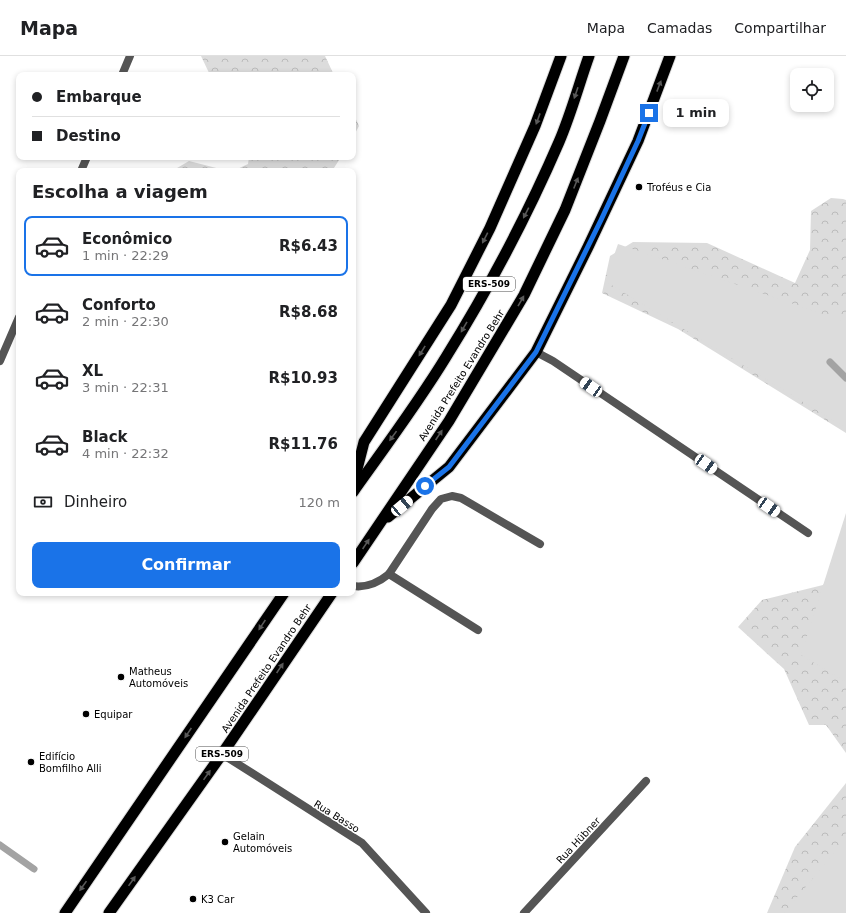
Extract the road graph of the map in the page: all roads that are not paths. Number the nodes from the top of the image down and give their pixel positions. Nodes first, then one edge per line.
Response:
1 (130, 56) edge
2 (561, 56) edge
3 (589, 56) edge
4 (624, 56) edge
5 (670, 56) edge
6 (123, 72) edge
7 (16, 324) edge
8 (536, 352) junction
9 (0, 361) edge
10 (356, 473) edge
11 (356, 488) edge
12 (378, 526) junction
13 (808, 533) dead end
14 (540, 544) dead end
15 (356, 559) edge
16 (389, 574) junction
17 (356, 586) edge
18 (282, 596) edge
19 (330, 596) edge
20 (478, 630) dead end
21 (222, 754) junction
22 (646, 781) dead end
23 (65, 913) edge
24 (109, 913) edge
25 (426, 913) edge
26 (524, 913) edge

1 - 6 street
2 -> 10 highway, ERS-509
3 -> 11 highway, ERS-509
12 -> 4 highway, Avenida Prefeito Evandro Behr / ERS-509
8 -> 5 highway, ERS-509
7 - 9 street
8 - 12 highway, ERS-509
8 - 13 street
15 -> 12 highway, Avenida Prefeito Evandro Behr / ERS-509
14 - 16 street
16 - 17 street
16 - 20 street
18 -> 23 highway, ERS-509
21 -> 19 highway, Avenida Prefeito Evandro Behr / ERS-509
24 -> 21 highway, Avenida Prefeito Evandro Behr / ERS-509
21 - 25 street, Rua Basso
22 - 26 street, Rua Hübner

